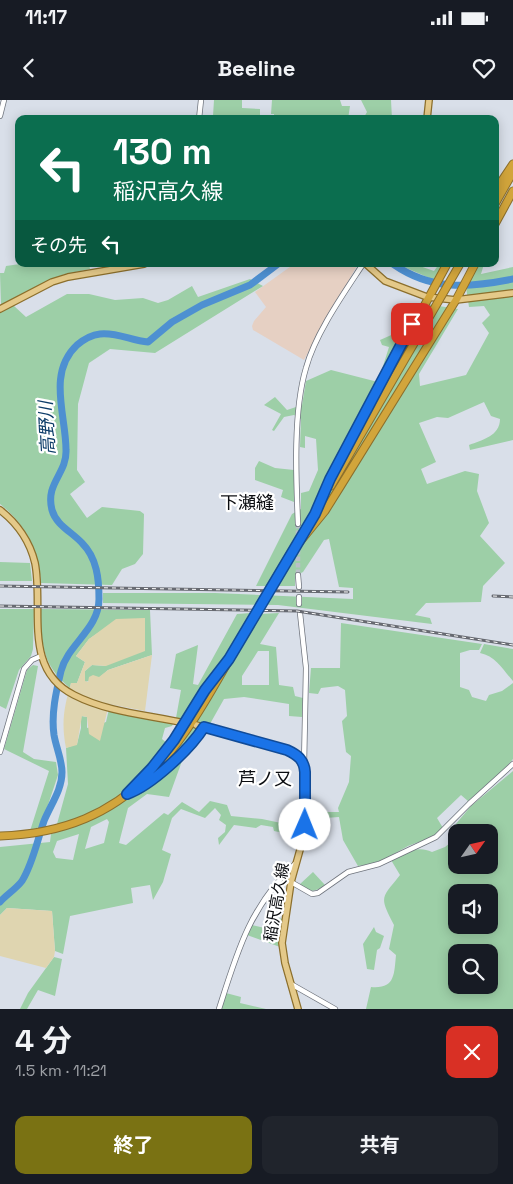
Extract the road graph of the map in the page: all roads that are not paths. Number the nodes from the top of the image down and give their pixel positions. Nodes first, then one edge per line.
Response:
1 (4, 100) edge
2 (201, 100) edge
3 (428, 100) edge
4 (200, 115) edge
5 (427, 115) edge
6 (0, 116) edge
7 (513, 164) edge
8 (513, 172) edge
9 (499, 185) edge
10 (513, 191) edge
11 (499, 197) edge
12 (499, 217) edge
13 (123, 267) edge
14 (363, 267) edge
15 (369, 267) edge
16 (445, 267) edge
17 (458, 267) edge
18 (473, 267) edge
19 (513, 293) edge
20 (427, 297) junction
21 (456, 300) junction
22 (0, 309) edge
23 (0, 510) edge
24 (315, 514) junction
25 (298, 524) tunnel mouth
26 (290, 554) junction
27 (298, 574) tunnel mouth
28 (299, 587) dead end
29 (299, 598) dead end
30 (299, 604) dead end
31 (300, 612) dead end
32 (41, 656) junction
33 (229, 659) junction
34 (187, 723) junction
35 (196, 725) dead end
36 (204, 727) junction
37 (0, 752) edge
38 (513, 764) edge
39 (304, 766) junction
40 (130, 792) junction
41 (0, 836) edge
42 (295, 864) junction
43 (290, 882) junction
44 (291, 984) junction
45 (219, 1009) edge
46 (298, 1009) edge
47 (335, 1009) edge

1 - 6 street
2 - 4 street
3 - 5 main road
7 - 9 highway
8 - 11 highway
10 - 12 highway
13 - 22 main road
14 - 25 street
15 - 20 main road
16 - 20 highway
17 - 24 highway, bridge
18 - 21 highway
19 - 21 main road
20 - 21 main road
20 - 24 highway
21 - 26 highway
23 - 32 main road
24 - 26 highway
26 - 33 highway, bridge
27 - 28 street
29 - 30 street
31 - 39 street
32 - 34 main road
32 - 37 street
33 - 34 street
33 - 40 highway
34 - 40 highway
35 - 36 main road
36 - 39 main road
36 - 40 highway
38 - 43 street
39 - 42 main road, 稲沢高久線
40 - 41 highway
42 - 43 main road, 稲沢高久線
42 - 45 street
43 - 44 main road, 稲沢高久線
44 - 46 main road, 稲沢高久線
44 - 47 street

